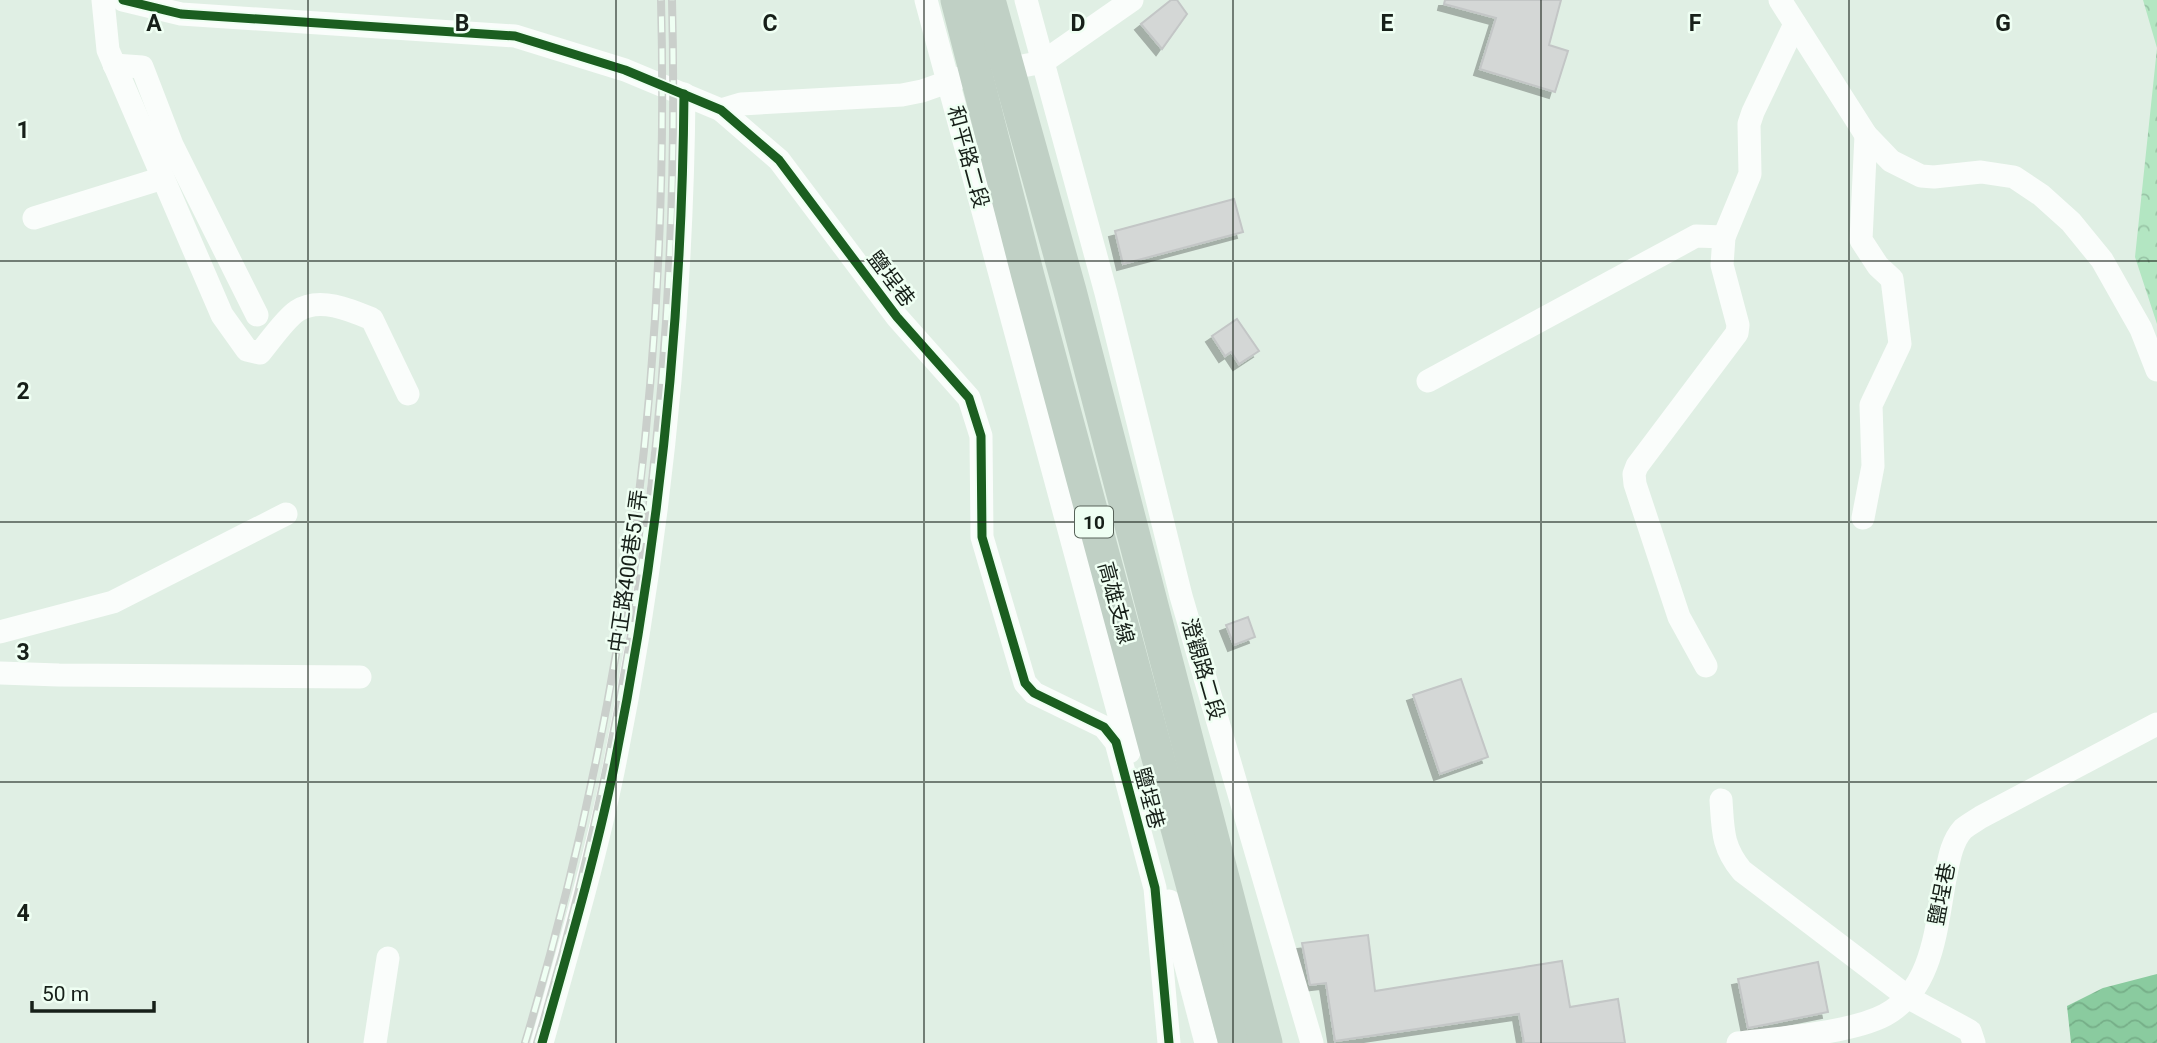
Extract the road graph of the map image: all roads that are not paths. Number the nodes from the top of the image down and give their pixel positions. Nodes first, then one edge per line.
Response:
1 (103, 0) edge
2 (123, 0) edge
3 (926, 0) edge
4 (957, 0) edge
5 (989, 0) edge
6 (1026, 0) edge
7 (1132, 0) edge
8 (1780, 0) edge
9 (1796, 24) junction
10 (1043, 61) junction
11 (114, 65) junction
12 (947, 81) junction
13 (684, 94) junction
14 (721, 110) junction
15 (1866, 135) junction
16 (163, 178) junction
17 (34, 218) dead end
18 (1724, 237) junction
19 (257, 315) dead end
20 (2157, 370) edge
21 (1428, 381) dead end
22 (408, 394) dead end
23 (286, 514) dead end
24 (1863, 519) dead end
25 (0, 632) edge
26 (1706, 666) dead end
27 (0, 673) edge
28 (360, 677) dead end
29 (2157, 724) edge
30 (1721, 800) dead end
31 (388, 958) dead end
32 (1909, 998) junction
33 (1850, 1035) edge
34 (375, 1043) edge
35 (542, 1043) edge
36 (1169, 1043) edge
37 (1206, 1043) edge
38 (1235, 1043) edge
39 (1266, 1043) edge
40 (1312, 1043) edge
41 (1738, 1043) edge
42 (1974, 1043) edge

1 - 11 street
2 - 13 street, 鹽埕巷
3 - 12 street, 和平路二段
4 - 38 highway, 高雄支線 / 10
5 - 39 highway, 高雄支線 / 10
6 - 10 street
7 - 10 street
8 - 9 street
9 - 15 street
9 - 18 street
10 - 12 street
10 - 40 street, 澄觀路二段
11 - 16 street
11 - 19 street
12 - 14 street
12 - 37 street, 和平路二段
13 - 14 street, 鹽埕巷
13 - 35 street, 中正路400巷51弄
14 - 36 street, 鹽埕巷
15 - 20 street
15 - 24 street
16 - 17 street
16 - 22 street
18 - 21 street
18 - 26 street
23 - 25 street
27 - 28 street
29 - 32 street, 鹽埕巷
30 - 32 street
31 - 34 street
32 - 33 street, 鹽埕巷
32 - 42 street
33 - 41 street, 鹽埕巷

